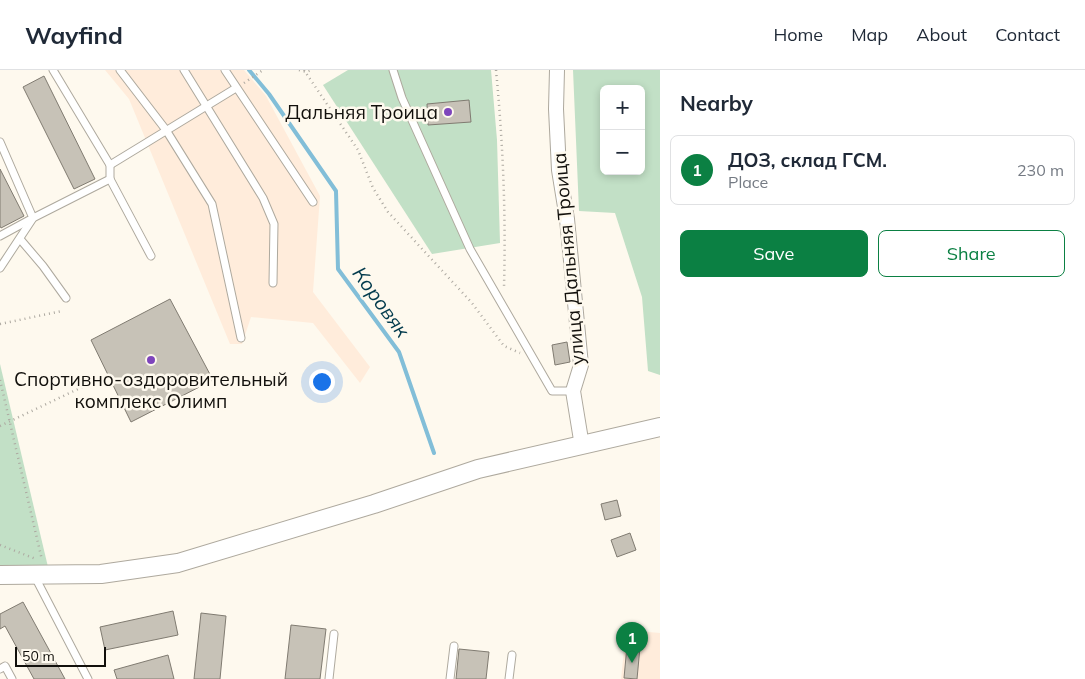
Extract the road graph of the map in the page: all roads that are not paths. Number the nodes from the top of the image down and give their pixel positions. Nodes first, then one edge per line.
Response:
1 (53, 70) edge
2 (120, 70) edge
3 (184, 70) edge
4 (225, 70) edge
5 (393, 70) edge
6 (557, 70) edge
7 (236, 88) junction
8 (207, 105) junction
9 (166, 130) junction
10 (0, 142) edge
11 (110, 165) junction
12 (110, 179) junction
13 (313, 202) dead end
14 (33, 218) junction
15 (0, 236) edge
16 (20, 239) junction
17 (150, 256) dead end
18 (0, 268) edge
19 (273, 283) dead end
20 (66, 298) dead end
21 (241, 338) dead end
22 (573, 392) junction
23 (660, 427) edge
24 (582, 446) junction
25 (34, 575) junction
26 (0, 576) edge
27 (334, 634) dead end
28 (454, 646) dead end
29 (512, 655) dead end
30 (0, 669) edge
31 (12, 679) edge
32 (88, 679) edge
33 (329, 679) edge
34 (450, 679) edge
35 (509, 679) edge

1 - 11 lane
2 - 9 lane
3 - 8 lane
4 - 7 lane
5 - 22 lane
6 - 22 street, улица Дальняя Троица
7 - 8 lane
7 - 13 lane
8 - 9 lane
8 - 19 lane
9 - 11 lane
9 - 21 lane
10 - 14 lane
11 - 12 lane
12 - 14 lane
12 - 17 lane
14 - 15 lane
14 - 16 lane
16 - 18 lane
16 - 20 lane
22 - 24 street, улица Дальняя Троица
23 - 24 street
24 - 25 street
25 - 26 street
25 - 32 lane
27 - 33 lane
28 - 34 lane
29 - 35 lane
30 - 31 lane

